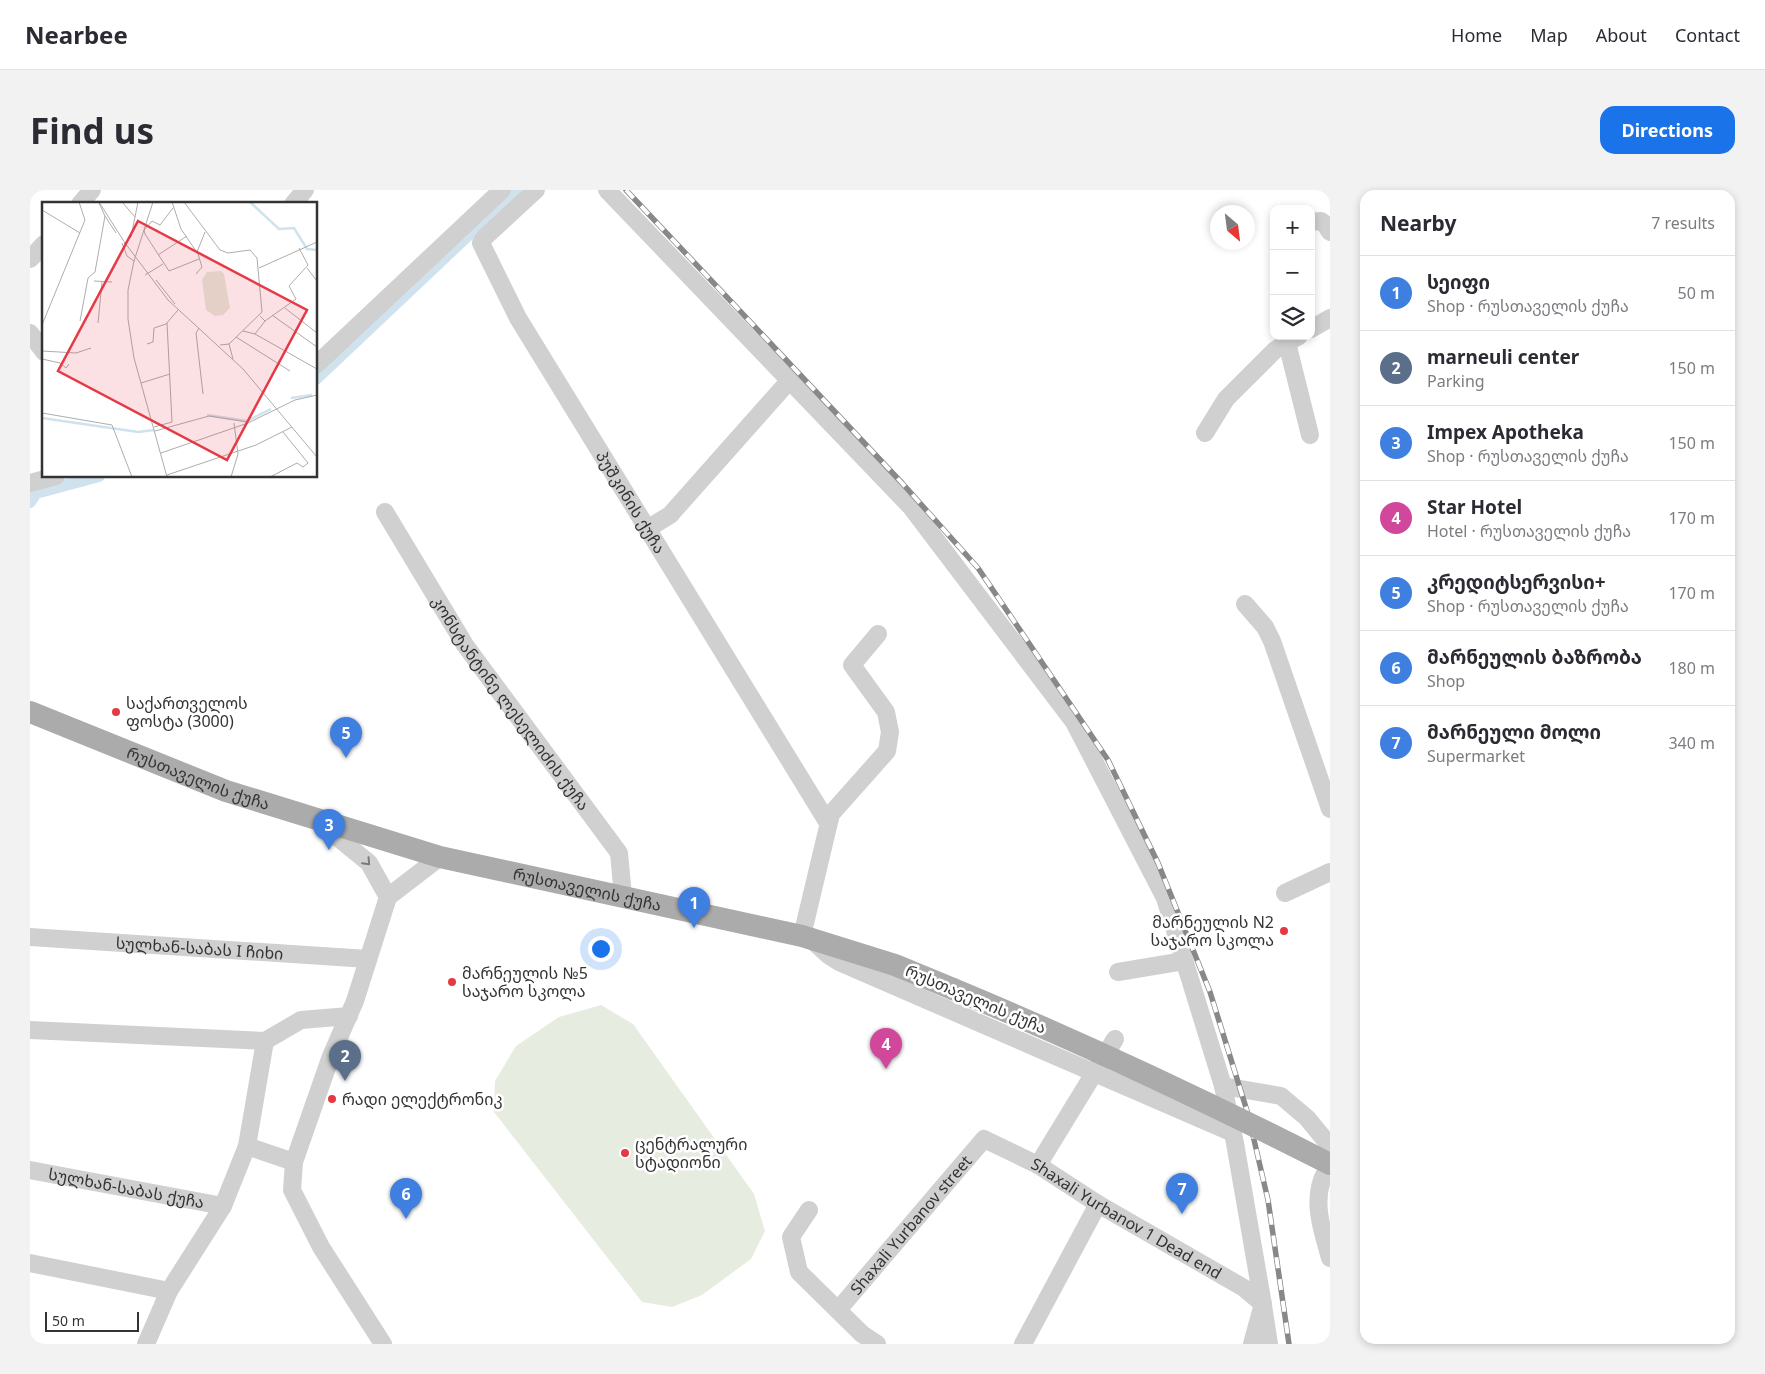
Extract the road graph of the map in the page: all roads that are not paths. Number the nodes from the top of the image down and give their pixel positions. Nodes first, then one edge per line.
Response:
1 (92, 190) edge
2 (305, 190) edge
3 (502, 190) edge
4 (536, 190) edge
5 (607, 190) edge
6 (82, 202) edge
7 (295, 202) edge
8 (1315, 221) edge
9 (1330, 232) edge
10 (42, 246) edge
11 (30, 259) edge
12 (1330, 318) edge
13 (1315, 327) edge
14 (30, 333) edge
15 (1293, 340) edge
16 (42, 349) edge
17 (318, 363) edge
18 (789, 381) junction
19 (1205, 433) dead end
20 (1310, 435) dead end
21 (42, 470) edge
22 (46, 478) edge
23 (30, 481) edge
24 (385, 512) dead end
25 (647, 529) junction
26 (1245, 604) dead end
27 (878, 634) dead end
28 (30, 712) edge
29 (1330, 809) edge
30 (316, 820) junction
31 (828, 822) junction
32 (440, 858) junction
33 (1330, 872) edge
34 (1284, 893) dead end
35 (623, 896) junction
36 (388, 897) junction
37 (30, 936) edge
38 (807, 938) junction
39 (368, 958) junction
40 (1184, 961) junction
41 (1118, 972) dead end
42 (349, 1016) junction
43 (30, 1030) edge
44 (1115, 1039) dead end
45 (264, 1041) junction
46 (1094, 1073) junction
47 (1223, 1086) junction
48 (1233, 1133) junction
49 (984, 1139) joint
50 (247, 1146) junction
51 (1330, 1146) edge
52 (294, 1162) junction
53 (1038, 1165) junction
54 (30, 1170) edge
55 (1328, 1174) edge
56 (1098, 1204) junction
57 (223, 1206) junction
58 (809, 1210) dead end
59 (1330, 1258) edge
60 (30, 1263) edge
61 (169, 1291) junction
62 (1263, 1304) junction
63 (838, 1310) junction
64 (146, 1344) edge
65 (383, 1344) edge
66 (877, 1344) edge
67 (1023, 1344) edge
68 (1252, 1344) edge
69 (1268, 1344) edge

1 - 6 street
2 - 7 street
3 - 17 street
4 - 25 street, პუშკინის ქუჩა
5 - 18 street
8 - 9 street
10 - 11 street
12 - 13 street
14 - 16 street
15 - 19 street
15 - 20 street
18 - 25 street
18 - 40 street
21 - 23 street
22 - 23 street
24 - 35 street, კონსტანტინე ლესელიძის ქუჩა
25 - 31 street, პუშკინის ქუჩა
26 - 29 street
27 - 31 street
28 - 30 main road, რუსთაველის ქუჩა
30 - 32 main road, რუსთაველის ქუჩა
30 -> 36 street
31 - 38 street
32 - 35 main road, რუსთაველის ქუჩა
32 - 36 street
33 - 34 street
35 - 38 main road, რუსთაველის ქუჩა
36 - 39 street
37 - 39 street, სულხან-საბას I ჩიხი
38 - 46 street
38 - 55 main road, რუსთაველის ქუჩა, bridge
39 - 42 street
40 - 41 street
40 - 47 street
42 - 45 street
42 - 52 street
43 - 45 street
44 - 46 street
45 - 50 street, სულხან-საბას ქუჩა
46 - 48 street
46 - 53 street
47 - 48 street
47 - 51 street
48 - 62 street
49 - 53 street, Shaxali Yurbanov 1 Dead end
49 - 63 street, Shaxali Yurbanov street
50 - 52 street
50 - 57 street, სულხან-საბას ქუჩა
52 - 65 street
53 - 56 street, Shaxali Yurbanov 1 Dead end
54 - 57 street, სულხან-საბას ქუჩა
55 - 59 street
56 - 62 street, Shaxali Yurbanov 1 Dead end
56 - 67 street
57 - 61 street, სულხან-საბას ქუჩა
58 - 63 street
60 - 61 street
61 - 64 street, სულხან-საბას ქუჩა
62 - 68 street
62 - 69 street
63 - 66 street

